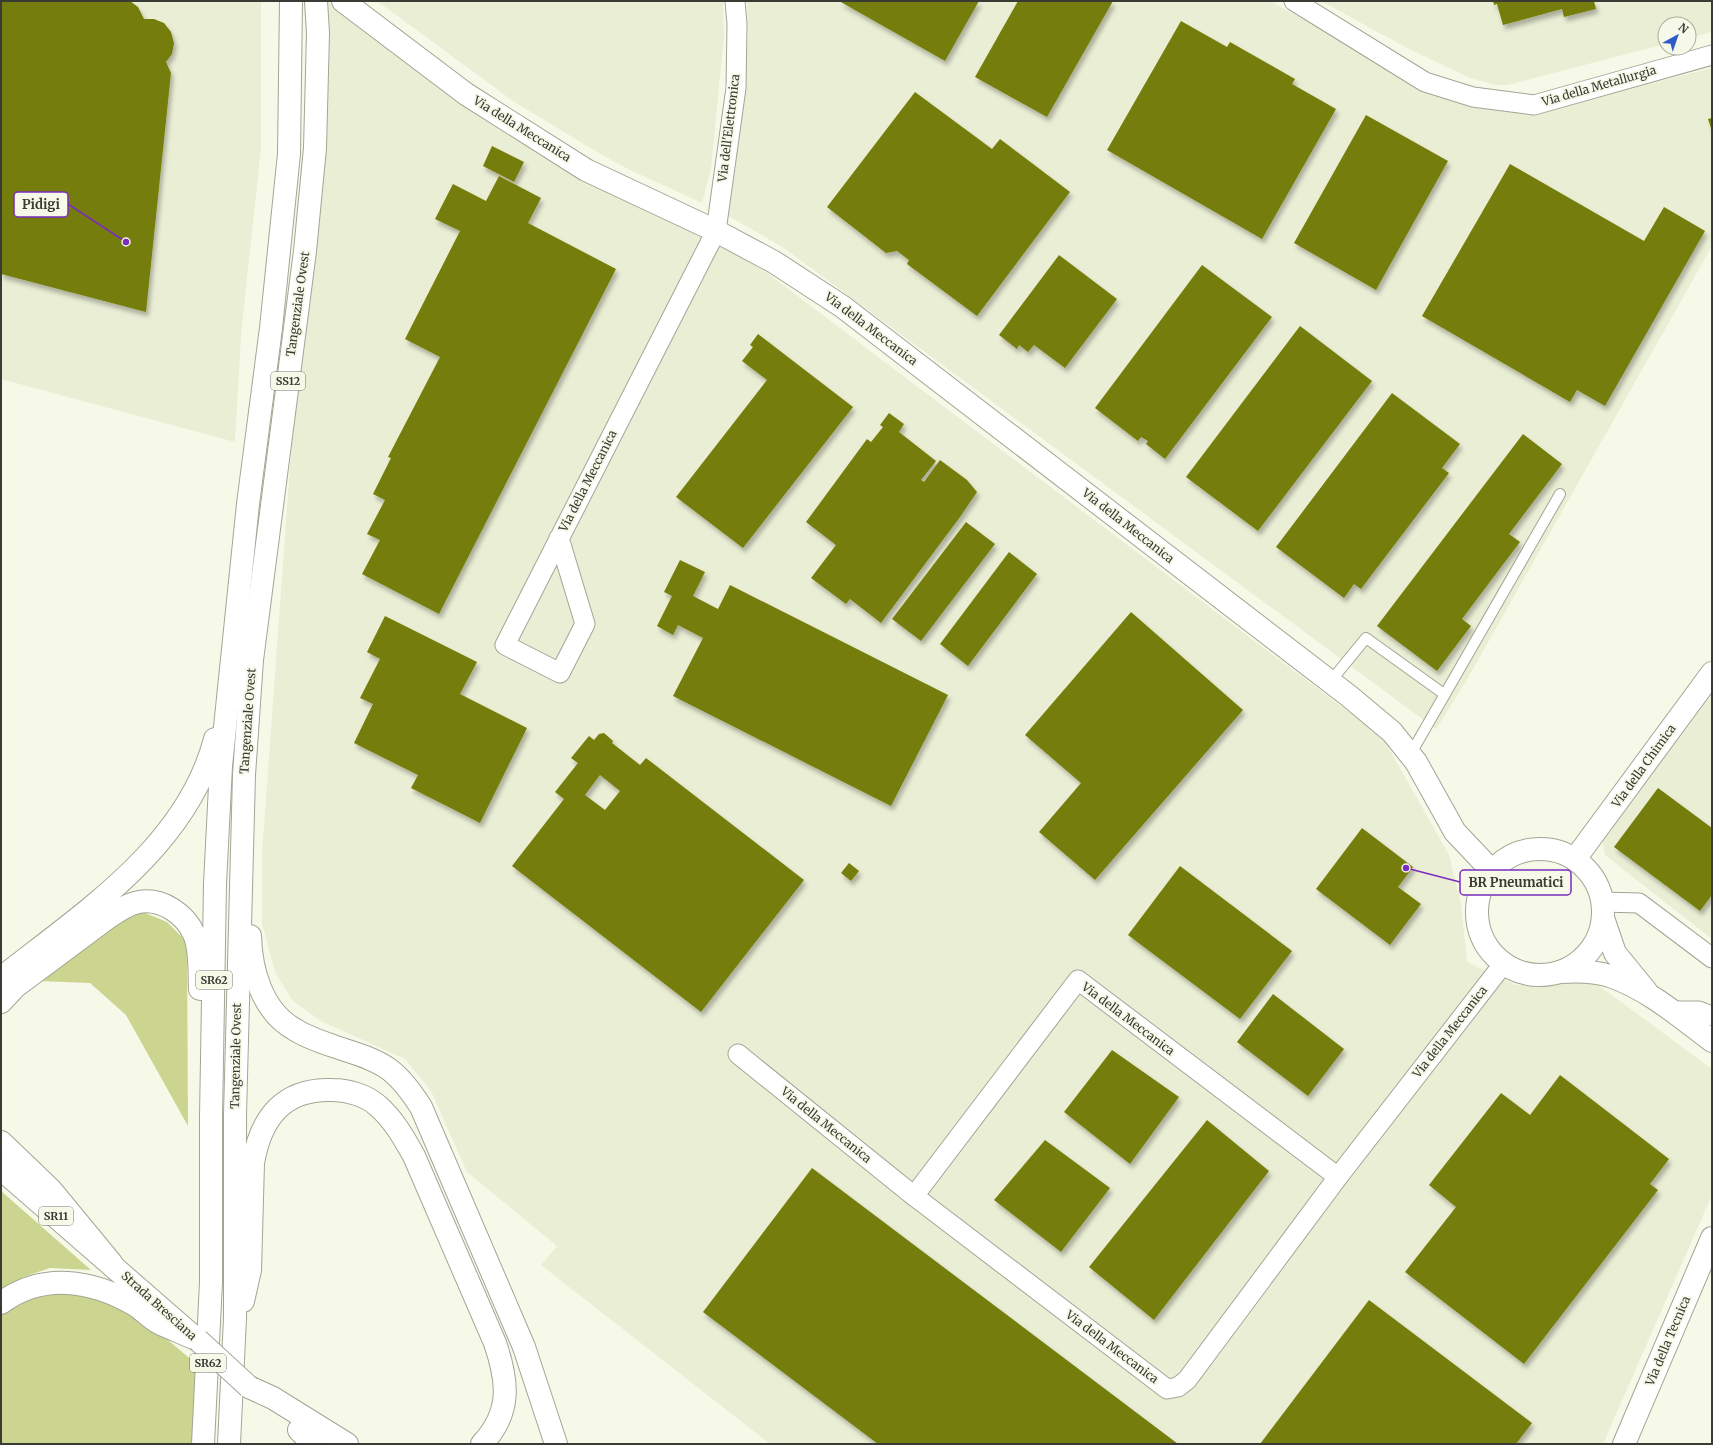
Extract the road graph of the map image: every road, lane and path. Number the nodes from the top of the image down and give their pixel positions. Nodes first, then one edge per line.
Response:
1 (291, 1) edge
2 (343, 1) edge
3 (735, 1) edge
4 (1294, 1) edge
5 (316, 6) edge
6 (1712, 55) edge
7 (716, 231) junction
8 (1560, 494) dead end
9 (559, 538) junction
10 (1712, 673) edge
11 (230, 679) junction
12 (1330, 682) junction
13 (1444, 694) junction
14 (1410, 755) junction
15 (244, 775) junction
16 (1575, 859) junction
17 (1492, 871) junction
18 (1603, 910) junction
19 (1712, 958) edge
20 (1504, 963) junction
21 (1561, 972) junction
22 (1, 978) edge
23 (1648, 994) junction
24 (1, 1002) edge
25 (1671, 1011) junction
26 (1712, 1016) edge
27 (1712, 1041) edge
28 (738, 1054) dead end
29 (1, 1142) edge
30 (1, 1169) edge
31 (1338, 1177) junction
32 (914, 1196) junction
33 (1712, 1238) edge
34 (112, 1264) junction
35 (211, 1282) junction
36 (1, 1303) edge
37 (165, 1319) junction
38 (234, 1341) junction
39 (207, 1375) junction
40 (311, 1436) edge
41 (200, 1444) edge
42 (203, 1444) edge
43 (229, 1444) edge
44 (347, 1444) edge
45 (482, 1444) edge
46 (556, 1444) edge
47 (1624, 1444) edge

1 - 11 main road, Tangenziale Ovest / SS12
2 - 7 main road, Via della Meccanica
3 - 7 street, Via dell'Elettronica
4 - 6 street, Via della Metallurgia
5 - 15 main road, Tangenziale Ovest / SS12
7 - 9 street, Via della Meccanica
7 - 12 main road, Via della Meccanica
8 - 13 lane
9 - 9 street, Via della Meccanica
10 - 16 main road, Via della Chimica
11 - 22 main road
11 - 35 main road, Tangenziale Ovest / SR62
12 - 13 lane
12 - 14 main road, Via della Meccanica
13 - 14 lane
14 - 17 main road, Via della Meccanica
15 - 38 main road, Tangenziale Ovest / SR62
15 - 46 main road
16 - 17 main road
16 - 18 main road
17 - 20 main road
18 - 19 street
18 - 21 main road
18 - 23 main road
20 - 21 main road
20 - 31 street, Via della Meccanica
21 - 23 main road
23 - 25 main road
24 - 35 main road
25 - 26 street
25 - 27 main road
28 - 32 street, Via della Meccanica
29 - 34 main road
30 - 34 main road, Strada Bresciana / SR11
31 - 32 street, Via della Meccanica
31 - 32 street, Via della Meccanica
33 - 47 main road, Via della Tecnica
34 - 37 main road, Strada Bresciana / SR11
35 - 39 main road, Tangenziale Ovest / SR62
36 - 37 main road
37 - 40 main road, Strada Bresciana, bridge
38 - 43 main road, Tangenziale Ovest / SR62
38 - 45 main road
39 - 41 main road
39 - 42 main road, Tangenziale Ovest / SR62
40 - 44 main road, Strada Bresciana

